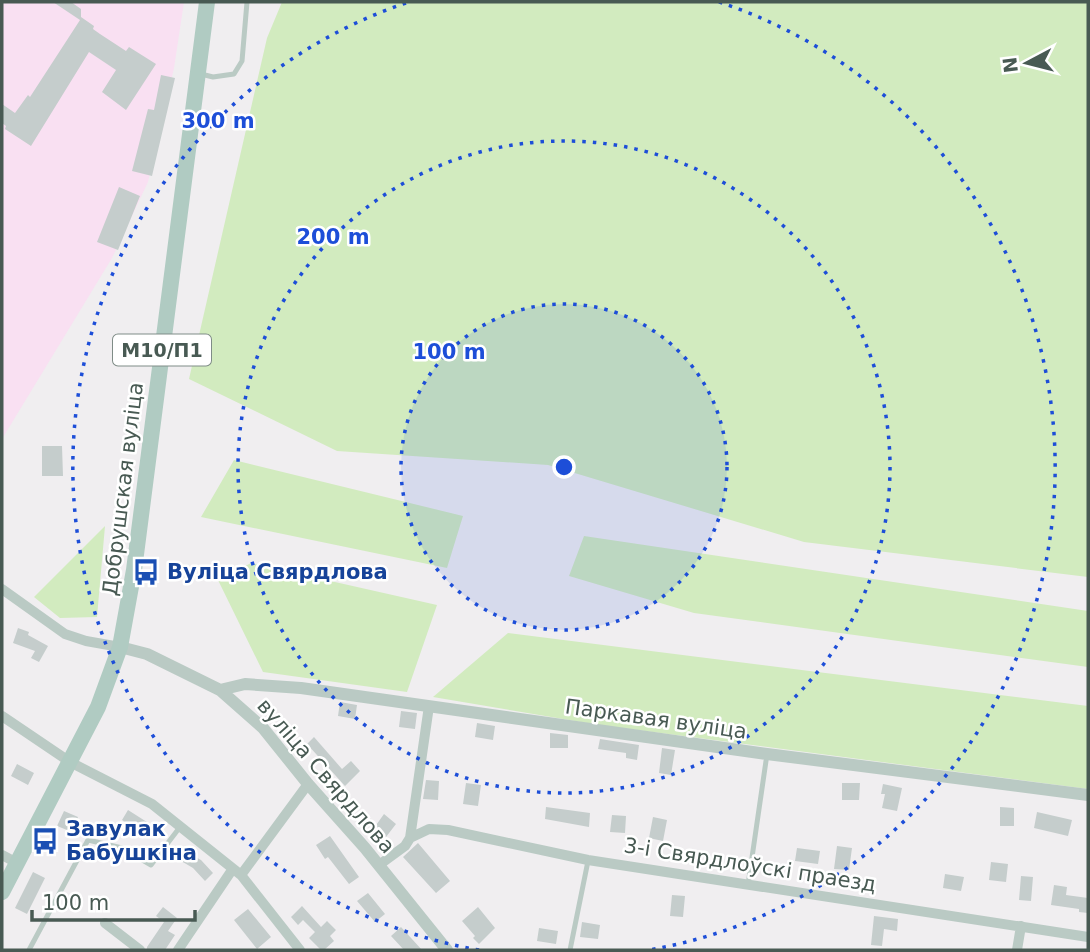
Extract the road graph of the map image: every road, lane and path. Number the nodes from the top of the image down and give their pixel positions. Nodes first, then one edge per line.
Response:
1 (207, 2) edge
2 (247, 2) edge
3 (197, 74) junction
4 (2, 589) edge
5 (120, 647) junction
6 (220, 690) junction
7 (429, 706) junction
8 (2, 716) edge
9 (767, 754) junction
10 (70, 762) junction
11 (308, 784) junction
12 (1088, 795) edge
13 (180, 827) junction
14 (410, 838) junction
15 (2, 855) edge
16 (588, 860) junction
17 (17, 863) junction
18 (379, 864) junction
19 (237, 873) junction
20 (748, 885) junction
21 (2, 892) edge
22 (105, 923) dead end
23 (1021, 926) junction
24 (1088, 937) edge
25 (29, 950) edge
26 (141, 950) edge
27 (178, 950) edge
28 (300, 950) edge
29 (447, 950) edge
30 (570, 950) edge
31 (1017, 950) edge

1 - 3 main road, Добрушская вуліца / М10/П1
2 - 3 lane
3 - 5 main road, Добрушская вуліца / М10/П1
4 - 5 street, вуліца Свярдлова
5 - 6 street, вуліца Свярдлова
5 - 10 main road, М10/П1
6 - 7 street, Паркавая вуліца
6 - 11 street, вуліца Свярдлова
7 - 9 street, Паркавая вуліца
7 - 14 street
8 - 10 street
9 - 12 street, Паркавая вуліца
9 - 20 lane
10 - 13 street
10 - 17 main road, М10/П1
11 - 18 street, вуліца Свярдлова
11 - 19 street
13 - 19 street
13 - 25 lane
14 - 16 street, 3-і Свярдлоўскі праезд
14 - 18 street
15 - 17 street
16 - 20 street, 3-і Свярдлоўскі праезд
16 - 30 lane
17 - 21 main road, М10/П1
18 - 29 street, вуліца Свярдлова
19 - 27 street
19 - 28 street
20 - 23 street, 3-і Свярдлоўскі праезд
22 - 26 street
23 - 24 street, 3-і Свярдлоўскі праезд
23 - 31 street

